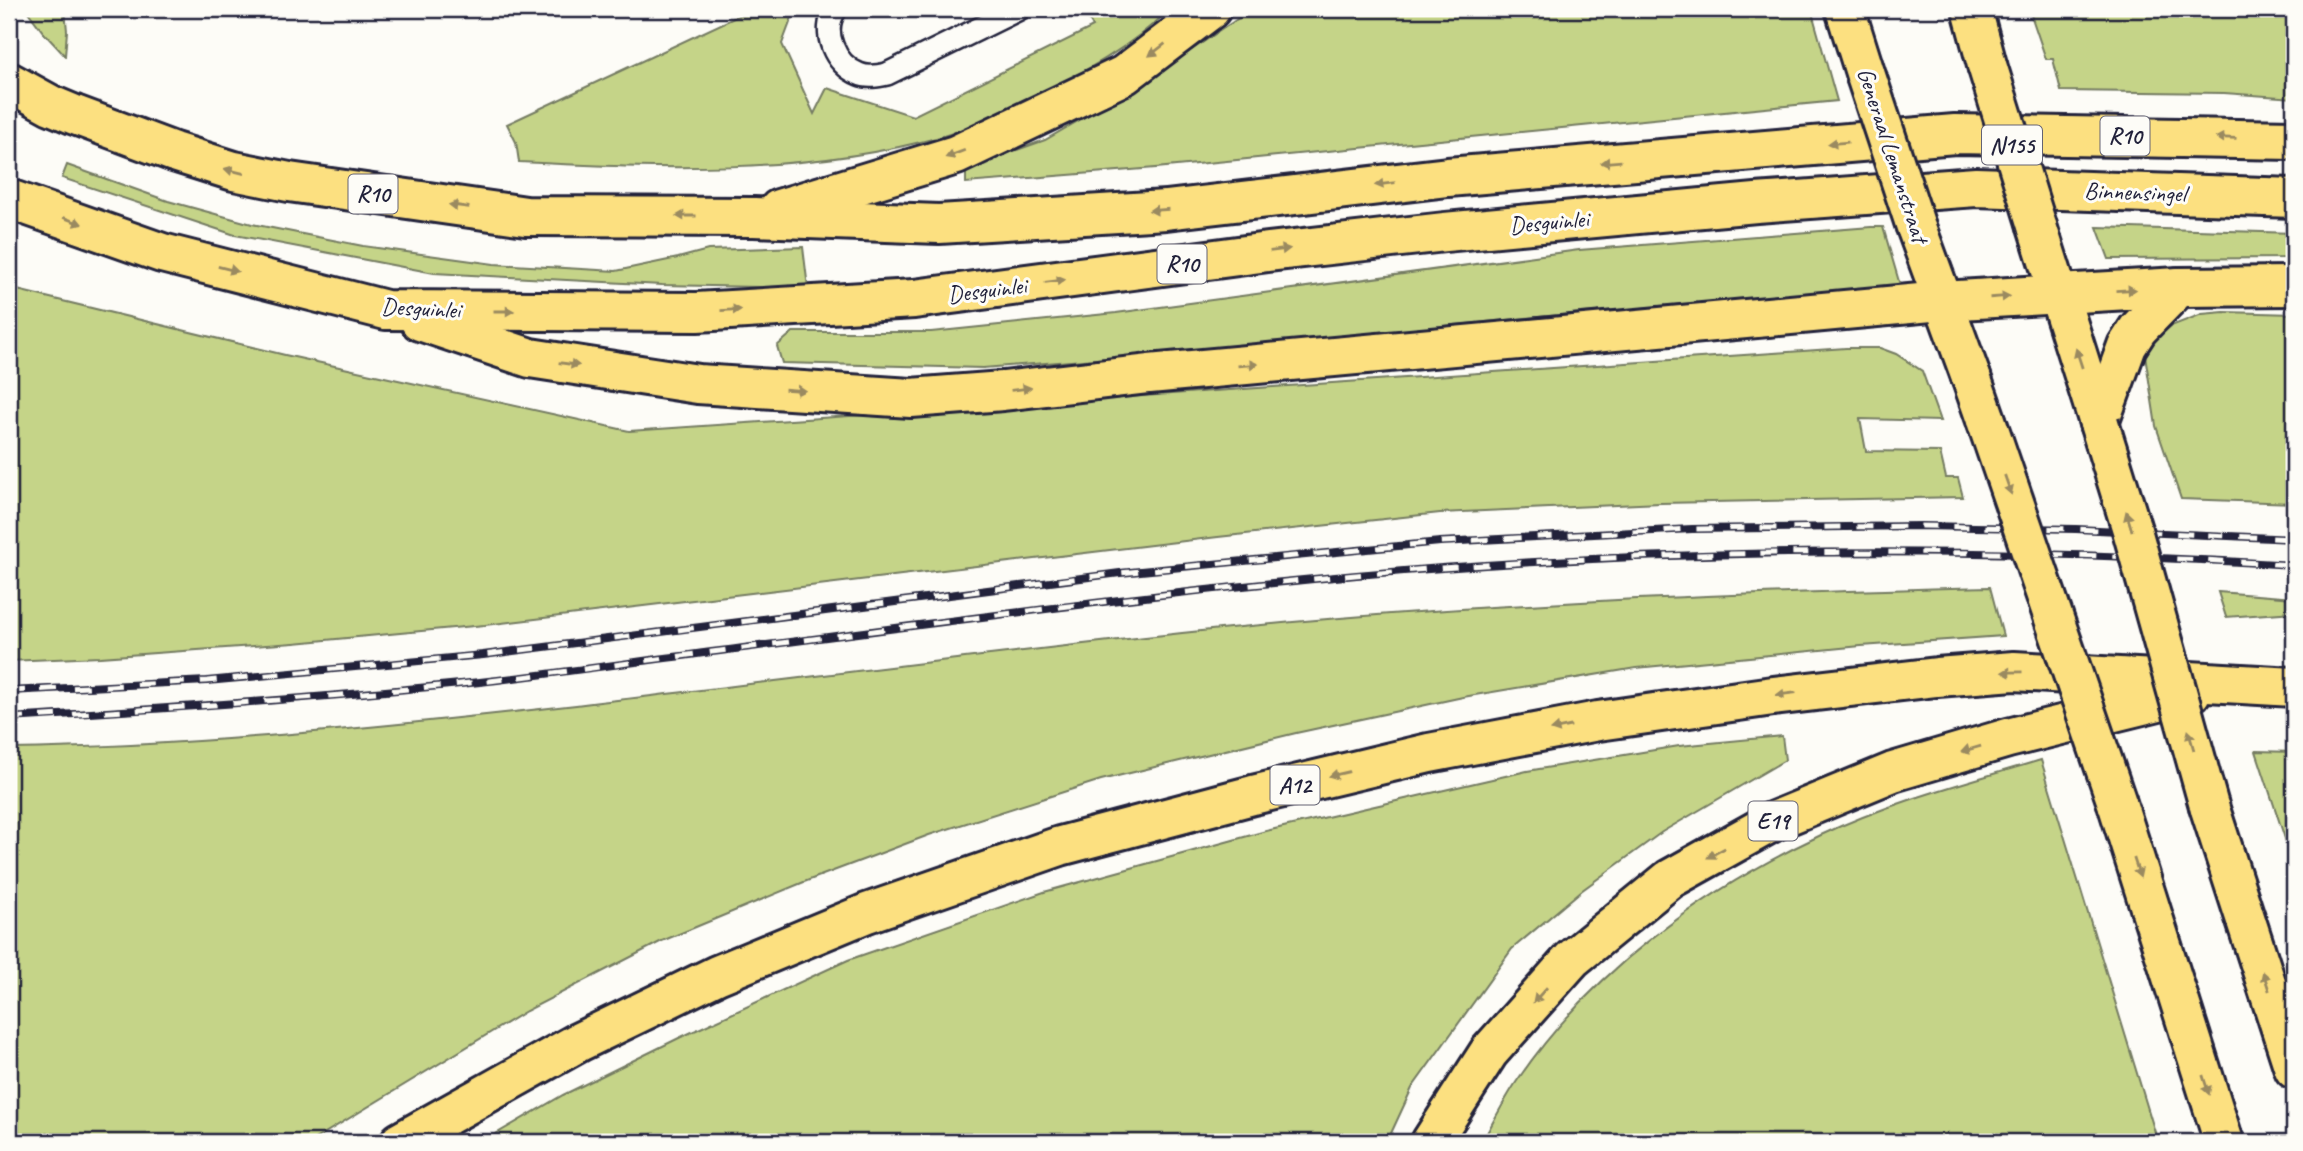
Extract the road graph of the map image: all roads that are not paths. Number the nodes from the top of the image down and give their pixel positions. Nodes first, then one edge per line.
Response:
1 (836, 9) edge
2 (1019, 9) edge
3 (1211, 9) edge
4 (1845, 9) edge
5 (1972, 9) edge
6 (9, 82) edge
7 (2294, 140) edge
8 (1976, 187) joint
9 (2294, 198) edge
10 (9, 199) edge
11 (754, 216) junction
12 (2294, 286) edge
13 (2179, 287) junction
14 (2058, 293) junction
15 (1942, 302) junction
16 (386, 310) junction
17 (2099, 423) junction
18 (2227, 684) junction
19 (2294, 687) edge
20 (2294, 1069) edge
21 (410, 1135) edge
22 (1432, 1142) edge
23 (2224, 1142) edge

1 - 2 lane
3 -> 11 main road
4 - 15 main road, Generaal Lemanstraat, bridge
5 - 14 main road, N155, bridge
11 -> 6 main road, R10
7 -> 11 main road, R10
8 - 9 main road, Binnensingel
16 -> 8 main road, Desguinlei / R10
10 -> 16 main road, Desguinlei / R10
12 - 13 main road
14 -> 13 main road
13 - 17 main road
15 -> 14 main road
17 -> 14 main road
16 -> 15 main road
15 -> 23 main road, Generaal Lemanstraat, bridge
20 -> 17 main road, bridge
18 - 19 main road
18 -> 21 main road, A12
18 -> 22 main road, E19

